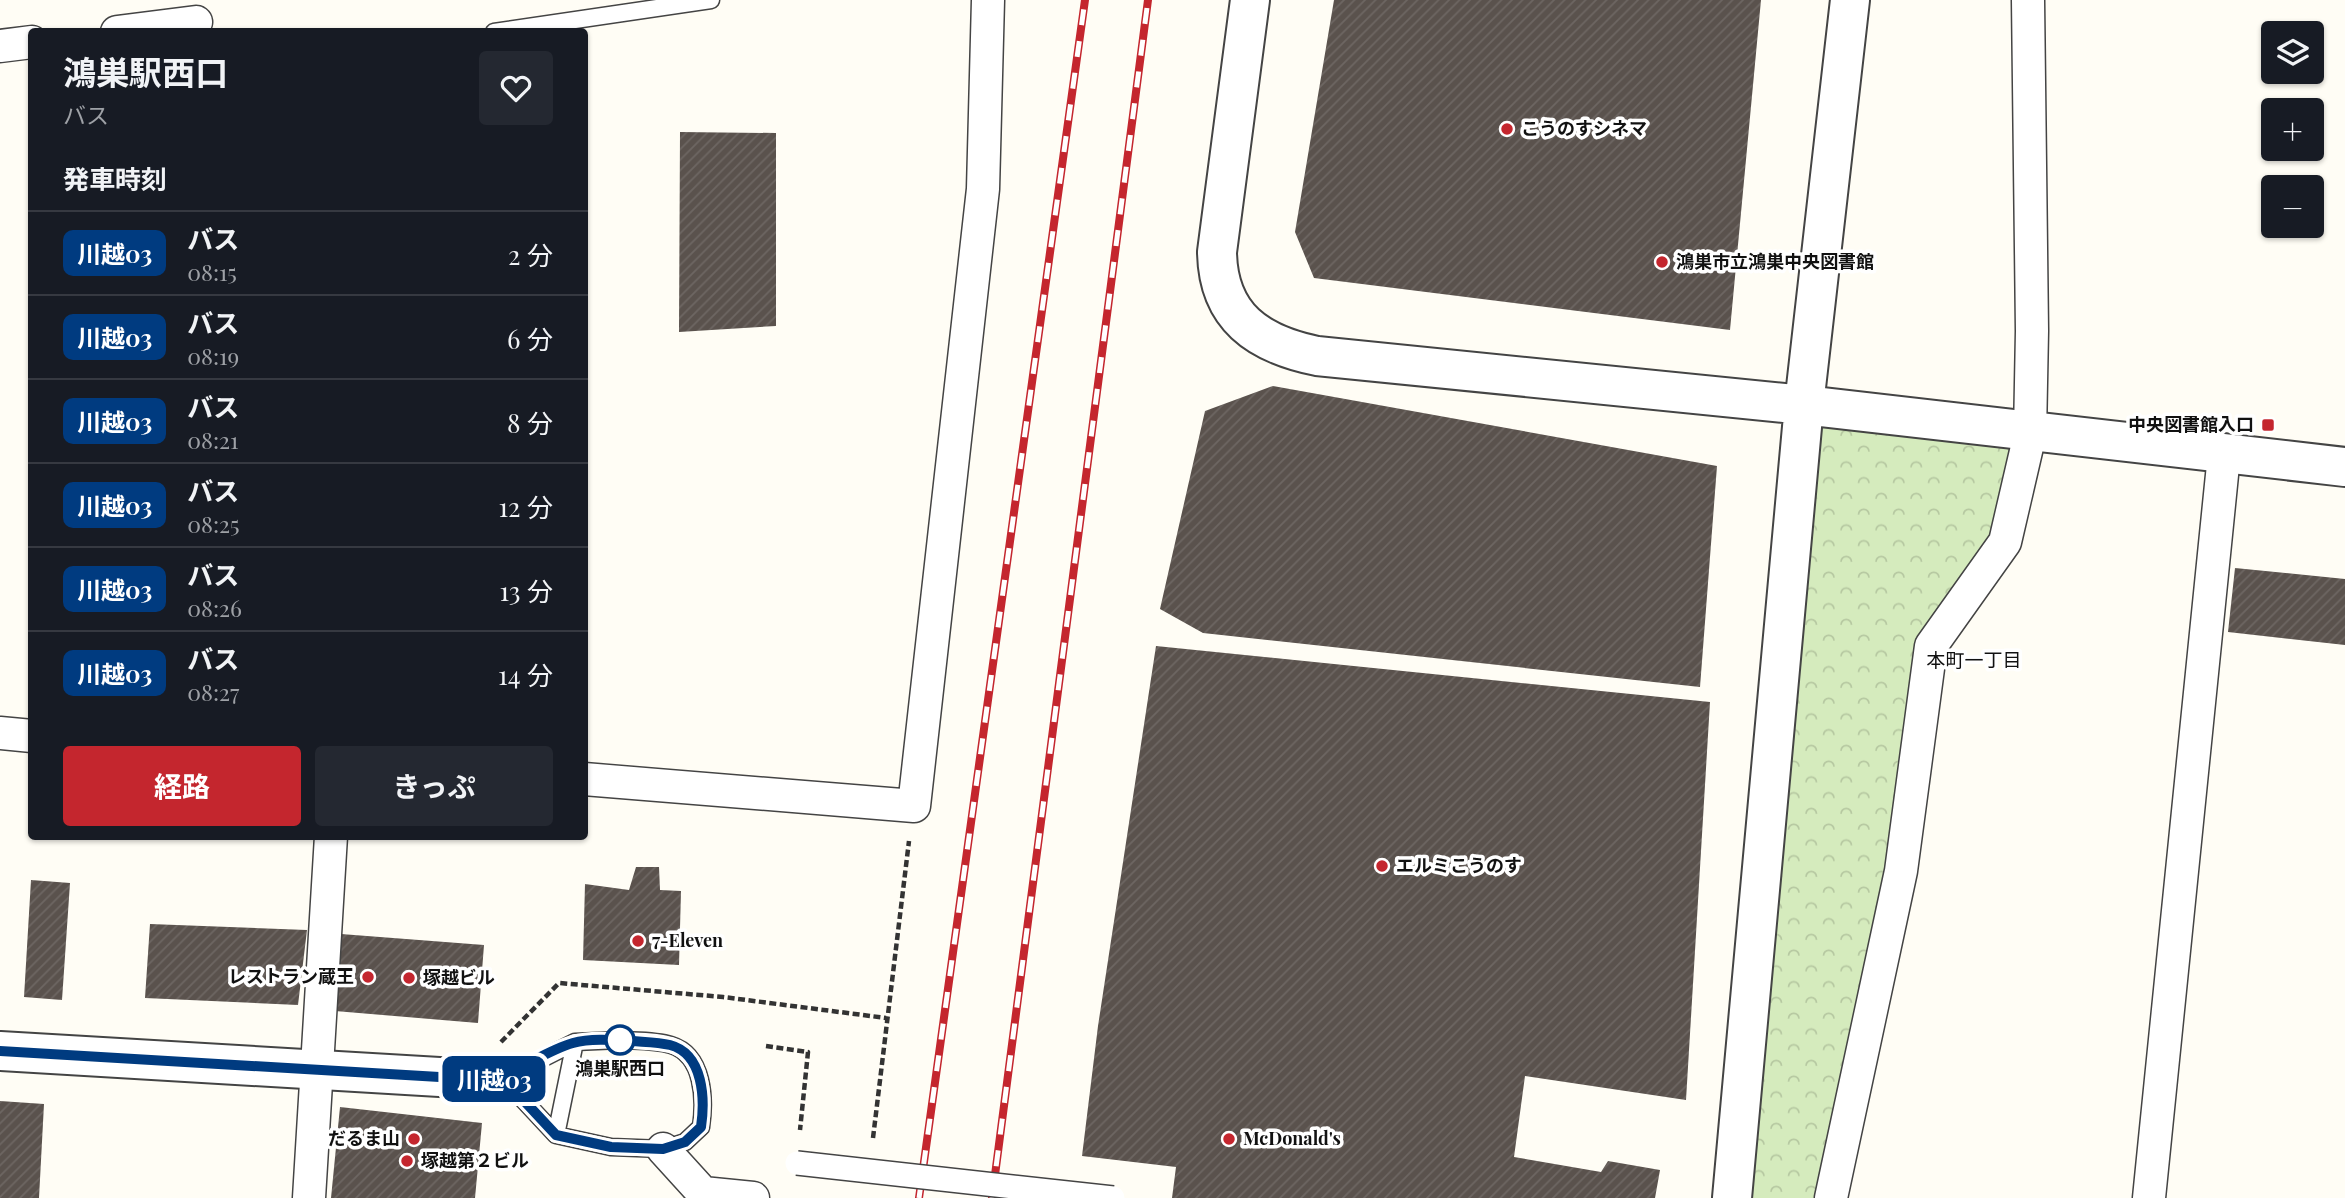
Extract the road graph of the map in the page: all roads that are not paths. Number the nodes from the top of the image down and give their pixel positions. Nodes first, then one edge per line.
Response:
1 (711, 0) edge
2 (988, 0) edge
3 (1250, 0) edge
4 (1850, 0) edge
5 (2028, 0) edge
6 (197, 18) edge
7 (550, 27) edge
8 (140, 28) edge
9 (28, 42) edge
10 (0, 46) edge
11 (1804, 405) junction
12 (2030, 434) junction
13 (2224, 455) junction
14 (2345, 467) edge
15 (0, 733) edge
16 (28, 736) edge
17 (588, 779) edge
18 (331, 840) edge
19 (575, 1042) junction
20 (0, 1051) edge
21 (317, 1070) junction
22 (490, 1080) junction
23 (556, 1135) junction
24 (663, 1149) junction
25 (797, 1163) road end
26 (309, 1198) edge
27 (752, 1198) edge
28 (1113, 1198) edge
29 (1732, 1198) edge
30 (1831, 1198) edge
31 (2149, 1198) edge

1 - 7 lane
2 - 17 street
3 - 11 street
4 - 11 street
5 - 12 street
6 - 8 street
9 - 10 street
11 - 12 street
11 - 29 street
12 - 13 street
12 - 30 street
13 - 14 street
13 - 31 street
15 - 16 street
18 - 21 street
19 - 22 lane
19 - 23 lane
19 - 24 lane
20 - 21 street
21 - 22 street
21 - 26 street
22 - 23 lane
23 - 24 lane
24 - 27 street
25 - 28 street, bridge

